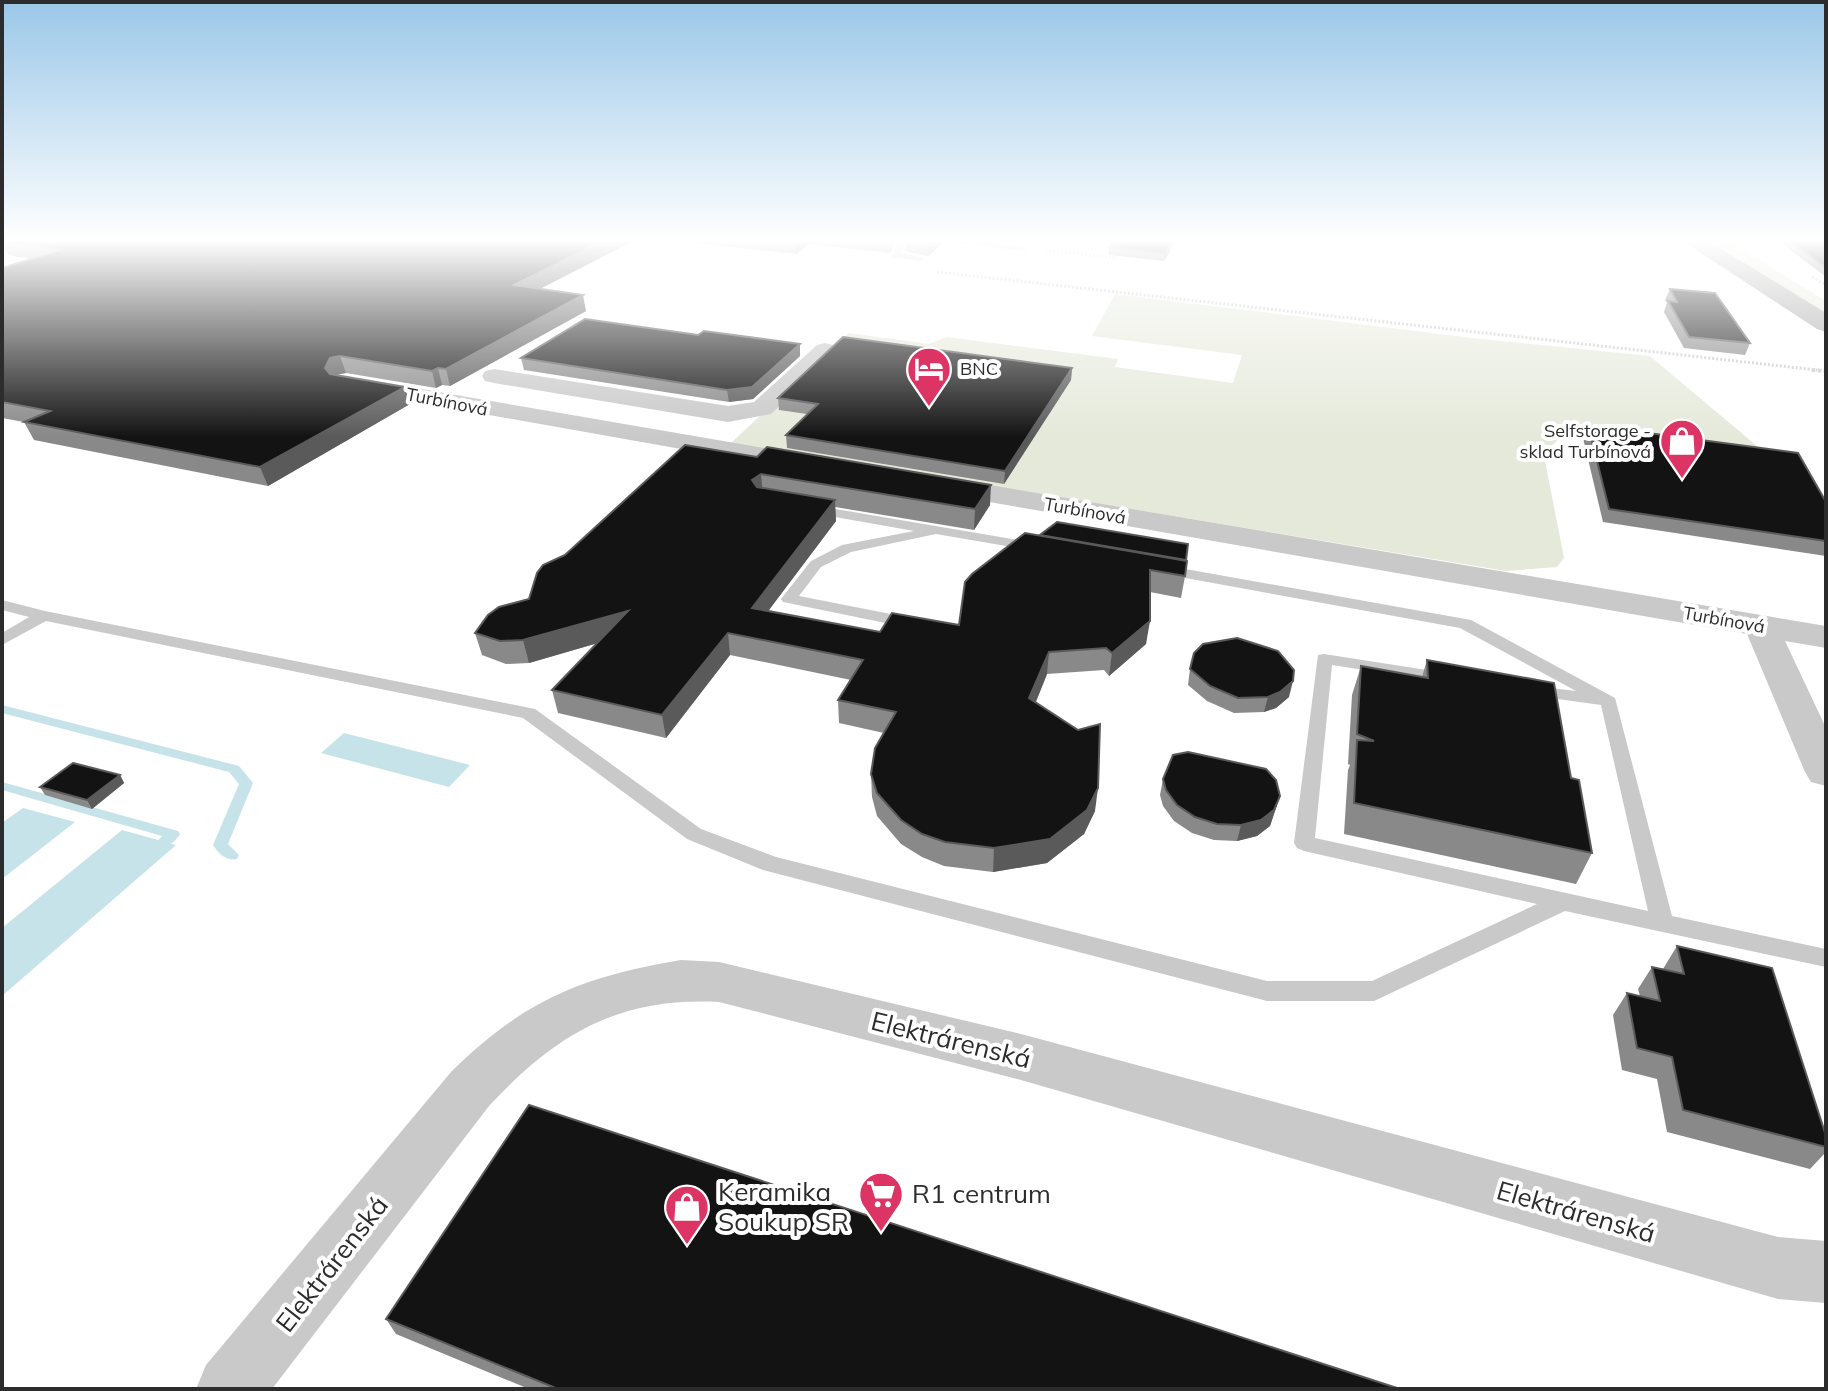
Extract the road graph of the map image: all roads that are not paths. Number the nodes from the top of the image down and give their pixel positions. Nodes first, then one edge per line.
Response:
1 (1799, 307) edge
2 (1826, 324) edge
3 (825, 350) edge
4 (529, 354) edge
5 (494, 376) junction
6 (345, 383) edge
7 (444, 401) junction
8 (844, 470) edge
9 (907, 481) edge
10 (794, 506) edge
11 (940, 530) junction
12 (1048, 549) edge
13 (1141, 566) edge
14 (2, 605) edge
15 (43, 616) junction
16 (905, 622) edge
17 (1761, 626) junction
18 (1826, 637) edge
19 (2, 640) edge
20 (1459, 680) edge
21 (1519, 689) edge
22 (1609, 702) junction
23 (1826, 772) edge
24 (1563, 902) junction
25 (1662, 922) junction
26 (1826, 958) edge
27 (1826, 1272) edge
28 (230, 1389) edge

1 - 2 main road
3 - 5 street
4 - 5 street
5 - 7 street
6 - 7 street, Turbínová
7 - 8 street, Turbínová
9 - 17 street, Turbínová
10 - 11 lane
11 - 12 lane
11 - 16 lane
13 - 22 lane
14 - 15 lane
15 - 19 lane
15 - 24 lane
17 - 18 street, Turbínová
17 - 23 street
20 - 24 lane
21 - 22 lane
22 - 25 lane
24 - 25 lane
25 - 26 lane
27 - 28 street, Elektrárenská

